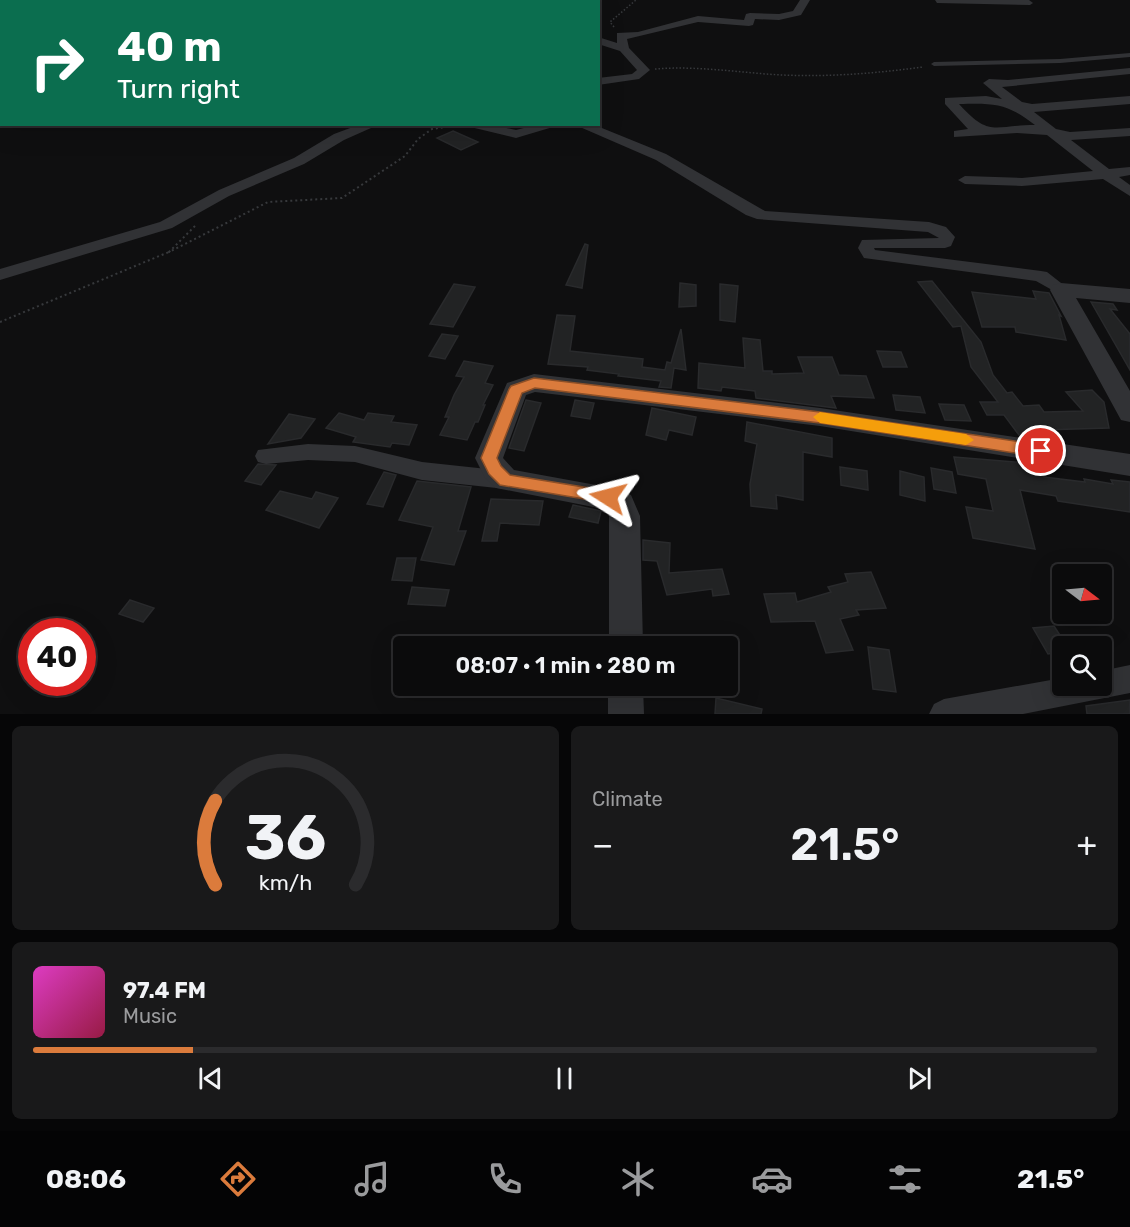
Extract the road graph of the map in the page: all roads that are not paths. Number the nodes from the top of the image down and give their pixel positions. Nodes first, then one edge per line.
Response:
1 (805, 0) edge
2 (1025, 0) edge
3 (937, 1) edge
4 (600, 41) edge
5 (624, 49) junction
6 (1130, 55) edge
7 (934, 64) road end
8 (1130, 71) edge
9 (600, 82) edge
10 (1130, 100) edge
11 (1015, 105) junction
12 (369, 126) edge
13 (473, 126) edge
14 (549, 126) edge
15 (584, 126) edge
16 (985, 132) junction
17 (1051, 132) junction
18 (1130, 132) edge
19 (959, 134) dead end
20 (1130, 171) edge
21 (1106, 174) junction
22 (965, 180) dead end
23 (1130, 192) edge
24 (0, 275) edge
25 (1061, 290) junction
26 (1130, 296) edge
27 (1130, 413) edge
28 (266, 456) dead end
29 (1130, 465) edge
30 (506, 480) junction
31 (626, 636) edge
32 (1130, 680) edge
33 (1112, 683) edge
34 (1052, 694) edge
35 (626, 696) edge
36 (626, 714) edge
37 (944, 714) edge

1 - 5 street
2 - 3 lane
4 - 5 street
5 - 9 street
6 - 7 lane
8 - 11 street
10 - 11 street
11 - 16 street
11 - 17 street
12 - 24 street
13 - 14 street
15 - 25 street
16 - 17 street
16 - 19 street
17 - 18 street
17 - 21 street
20 - 21 street
21 - 22 street
21 - 23 street
25 - 26 street
25 - 27 street
28 - 30 street
29 - 30 street
30 - 31 street
32 - 33 street
34 - 37 street
35 - 36 street

